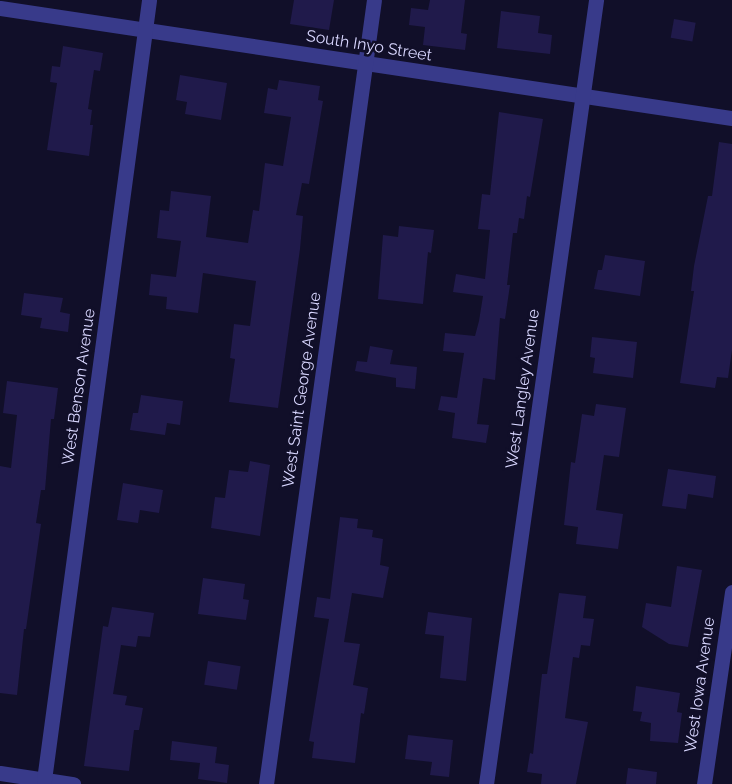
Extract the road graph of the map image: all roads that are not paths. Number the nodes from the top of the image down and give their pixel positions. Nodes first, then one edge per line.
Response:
1 (149, 0) edge
2 (374, 0) edge
3 (596, 0) edge
4 (0, 8) edge
5 (145, 30) junction
6 (364, 64) junction
7 (582, 96) junction
8 (732, 118) edge
9 (732, 592) edge
10 (0, 773) edge
11 (44, 780) junction
12 (74, 784) edge
13 (266, 784) edge
14 (486, 784) edge
15 (704, 784) edge

1 - 5 street, West Benson Avenue
2 - 6 street, West Saint George Avenue
3 - 7 street, West Langley Avenue
4 - 5 street, South Inyo Street
5 - 6 street, South Inyo Street
5 - 11 street, West Benson Avenue
6 - 7 street, South Inyo Street
6 - 13 street, West Saint George Avenue
7 - 8 street, South Inyo Street
7 - 14 street, West Langley Avenue
9 - 15 street, West Iowa Avenue
10 - 11 street
11 - 12 street

